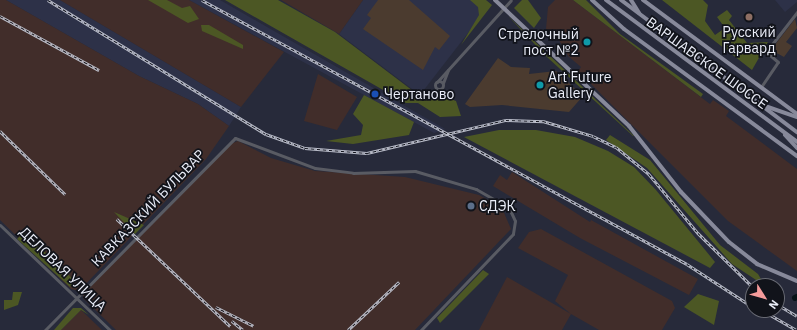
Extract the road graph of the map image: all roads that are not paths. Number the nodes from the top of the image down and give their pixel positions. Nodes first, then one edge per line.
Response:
1 (496, 0) edge
2 (511, 0) edge
3 (592, 0) edge
4 (606, 0) edge
5 (621, 0) edge
6 (631, 0) edge
7 (643, 0) edge
8 (503, 6) junction
9 (797, 12) edge
10 (641, 17) junction
11 (449, 67) junction
12 (437, 82) junction
13 (443, 83) junction
14 (761, 87) junction
15 (758, 103) junction
16 (797, 115) edge
17 (779, 129) junction
18 (797, 132) edge
19 (797, 142) edge
20 (797, 148) edge
21 (797, 156) edge
22 (0, 224) edge
23 (797, 281) edge
24 (76, 298) junction
25 (45, 330) edge
26 (110, 330) edge
27 (421, 330) edge

1 - 8 main road
2 - 8 street
3 - 21 main road
4 - 17 main road, ВАРШАВСКОЕ ШОССЕ
5 - 10 main road, ВАРШАВСКОЕ ШОССЕ
6 - 10 main road
7 - 14 main road
8 - 11 street
8 - 23 main road
9 - 14 street
10 - 15 main road, ВАРШАВСКОЕ ШОССЕ
11 - 12 street
11 - 13 street
12 - 13 street
12 - 13 street
14 - 16 main road
15 - 16 main road
15 - 18 main road, ВАРШАВСКОЕ ШОССЕ
17 - 19 main road, ВАРШАВСКОЕ ШОССЕ
17 - 20 main road
22 - 24 street, ДЕЛОВАЯ УЛИЦА
24 - 25 street, КАВКАЗСКИЙ БУЛЬВАР
24 - 26 street, ДЕЛОВАЯ УЛИЦА
24 - 27 street, КАВКАЗСКИЙ БУЛЬВАР

